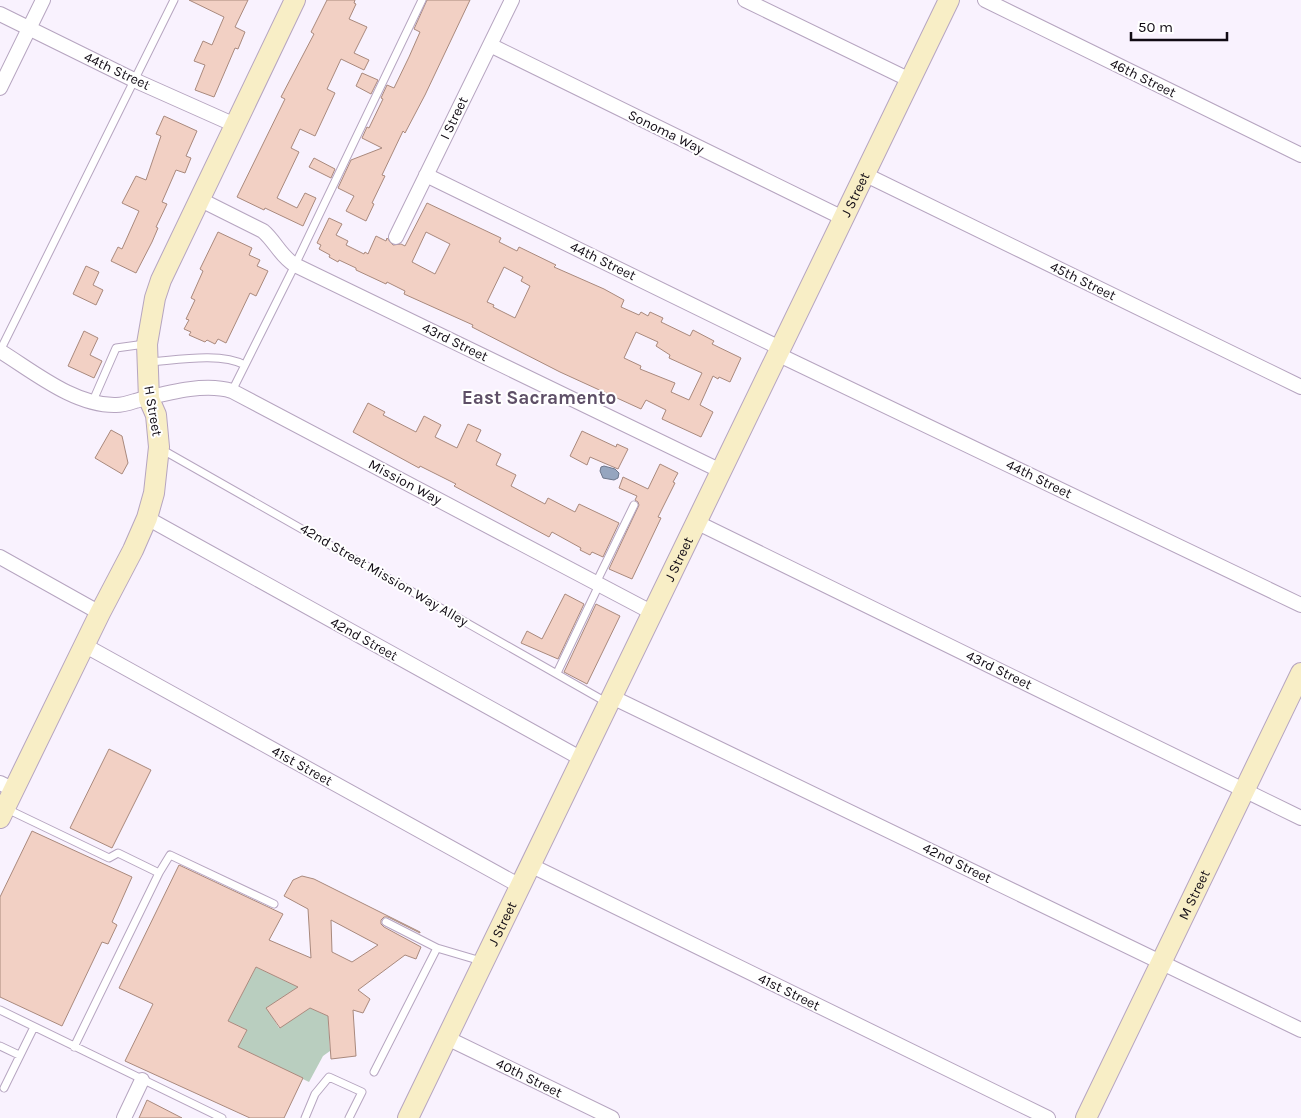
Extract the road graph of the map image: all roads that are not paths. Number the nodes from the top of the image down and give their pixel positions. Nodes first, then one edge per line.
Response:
1 (43, 0) edge
2 (174, 0) edge
3 (295, 0) edge
4 (422, 0) edge
5 (512, 0) edge
6 (745, 0) edge
7 (949, 0) edge
8 (985, 0) edge
9 (0, 14) edge
10 (28, 29) junction
11 (490, 45) junction
12 (134, 80) junction
13 (910, 80) junction
14 (0, 88) edge
15 (235, 126) junction
16 (1301, 155) edge
17 (864, 174) junction
18 (426, 175) junction
19 (199, 200) junction
20 (843, 218) junction
21 (396, 237) dead end
22 (296, 265) junction
23 (0, 351) edge
24 (778, 351) junction
25 (146, 353) junction
26 (245, 365) junction
27 (1301, 387) edge
28 (232, 391) junction
29 (149, 399) junction
30 (92, 403) junction
31 (159, 447) junction
32 (721, 470) junction
33 (634, 505) dead end
34 (147, 518) junction
35 (696, 522) junction
36 (0, 557) edge
37 (598, 584) junction
38 (1301, 605) edge
39 (100, 613) junction
40 (652, 613) junction
41 (84, 645) junction
42 (1301, 673) edge
43 (557, 674) junction
44 (611, 700) junction
45 (582, 759) junction
46 (1245, 790) junction
47 (5, 800) edge
48 (1301, 818) edge
49 (530, 865) junction
50 (159, 873) junction
51 (520, 886) junction
52 (274, 904) dead end
53 (386, 922) dead end
54 (437, 948) junction
55 (484, 962) junction
56 (1161, 962) junction
57 (0, 1010) edge
58 (34, 1027) junction
59 (1301, 1030) edge
60 (447, 1038) junction
61 (0, 1046) edge
62 (74, 1047) junction
63 (19, 1055) junction
64 (374, 1072) dead end
65 (142, 1080) junction
66 (4, 1088) dead end
67 (124, 1118) edge
68 (222, 1118) edge
69 (305, 1118) edge
70 (350, 1118) edge
71 (408, 1118) edge
72 (612, 1118) edge
73 (1048, 1118) edge
74 (1086, 1118) edge

1 - 10 street
2 - 12 lane
3 - 15 main road, H Street
4 - 22 lane
5 - 11 street, I Street
6 - 13 street
7 - 13 main road, J Street
8 - 16 street, 46th Street
9 - 10 street, 44th Street
10 - 12 street, 44th Street
10 - 14 street
11 - 18 street, I Street
11 - 20 street, Sonoma Way
12 - 15 street, 44th Street
12 - 23 lane
13 - 17 main road, J Street
15 - 19 main road, H Street
17 - 20 main road, J Street
17 - 27 street, 45th Street
18 - 21 street, I Street
18 - 24 street, 44th Street
19 - 22 street, 43rd Street
19 - 25 main road, H Street
20 - 24 main road, J Street
22 - 26 lane
22 - 32 street, 43rd Street
23 - 30 street
24 - 32 main road, J Street
24 - 38 street, 44th Street
25 - 26 lane
25 - 29 main road, H Street
25 - 30 lane
26 - 28 lane
28 - 29 street, Mission Way
28 - 37 street, Mission Way
29 - 30 street
29 - 31 main road, H Street
31 - 34 main road, H Street
31 - 43 lane, 42nd Street Mission Way Alley
32 - 35 main road, J Street
33 - 37 lane
34 - 39 main road, H Street
34 - 45 street, 42nd Street
35 - 40 main road, J Street
35 - 46 street, 43rd Street
36 - 39 street
37 - 40 street, Mission Way
37 - 43 lane
39 - 41 main road, H Street
40 - 44 main road, J Street
41 - 47 main road, H Street
41 - 51 street, 41st Street
42 - 46 main road, M Street
43 - 44 lane, 42nd Street Mission Way Alley
44 - 45 main road, J Street
44 - 56 street, 42nd Street
45 - 49 main road, J Street
46 - 48 street, 43rd Street
46 - 56 main road, M Street
47 - 50 lane
49 - 51 main road, J Street
49 - 73 street, 41st Street
50 - 52 lane
50 - 62 lane
51 - 55 main road, J Street
53 - 54 lane
54 - 55 lane
54 - 64 lane
55 - 60 main road, J Street
56 - 59 street, 42nd Street
56 - 74 main road, M Street
57 - 58 lane
58 - 62 lane
58 - 63 lane
60 - 71 main road, J Street
60 - 72 street, 40th Street
61 - 63 lane
62 - 65 lane
63 - 66 lane
65 - 67 street
65 - 68 lane
69 - 70 lane

